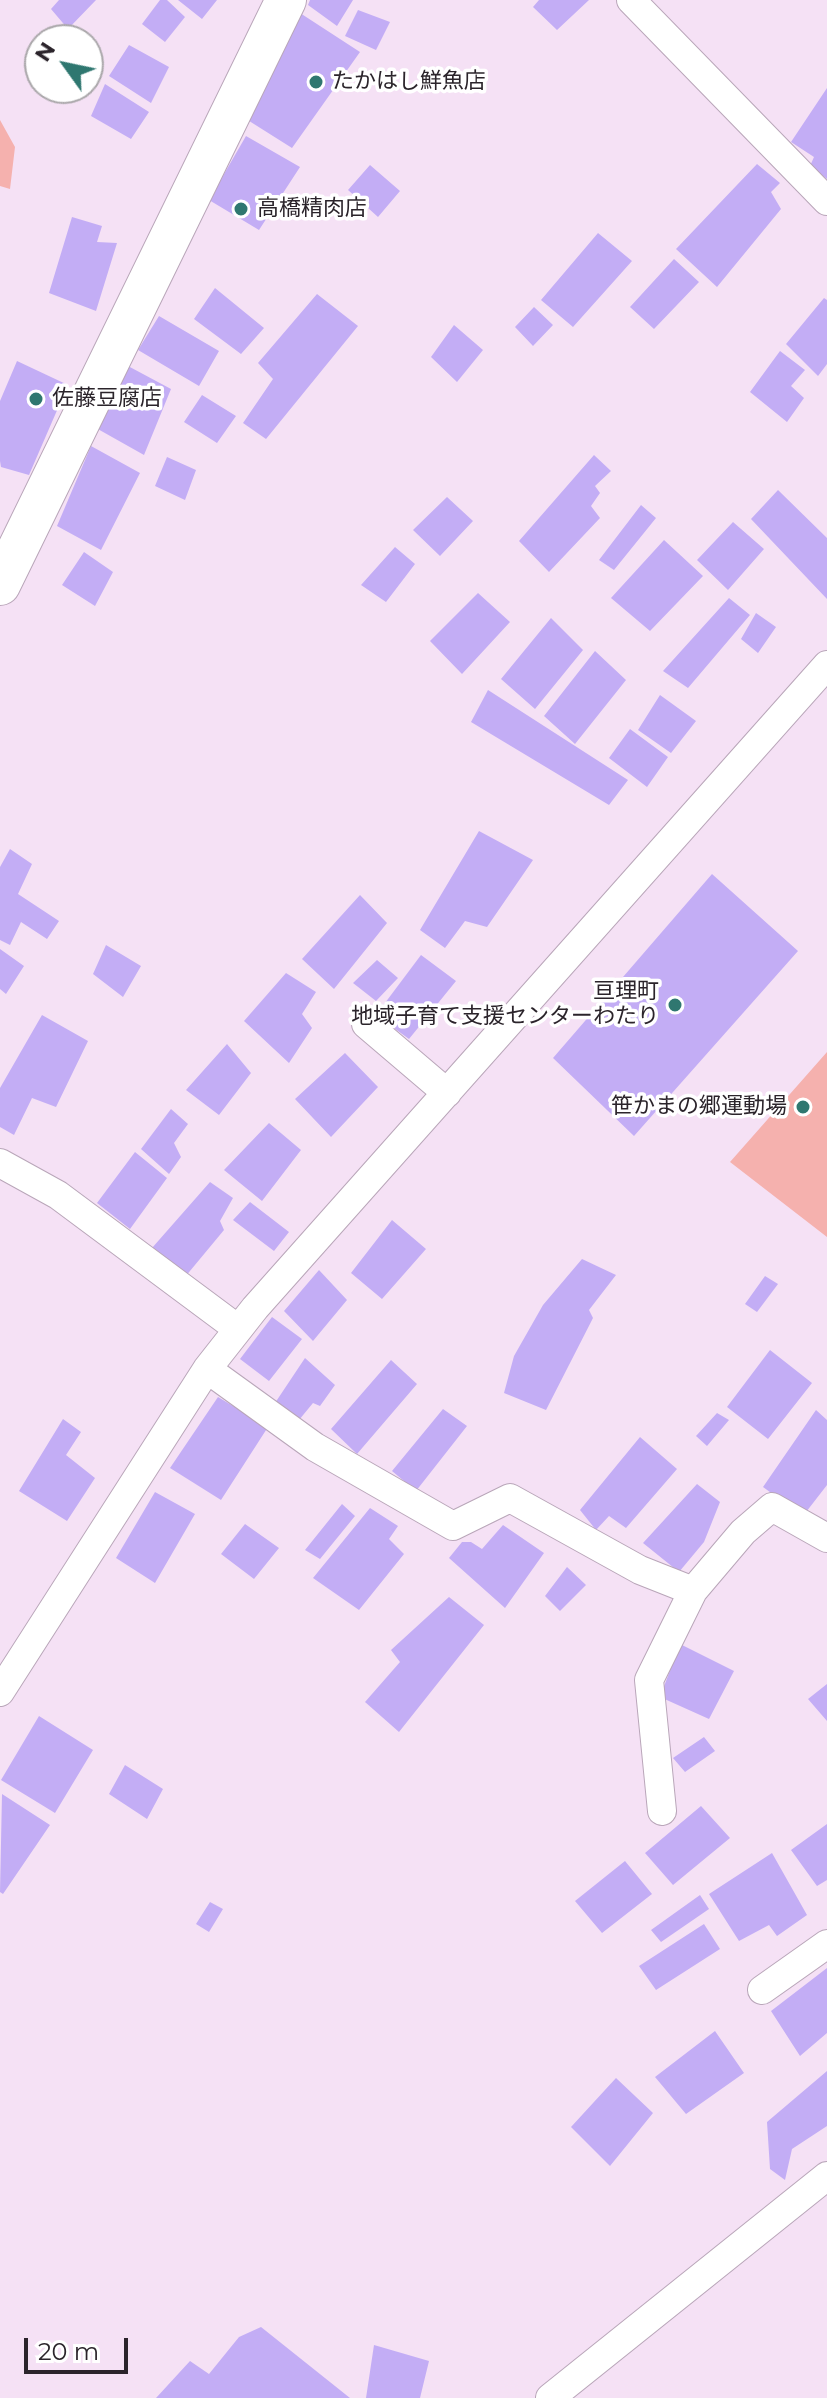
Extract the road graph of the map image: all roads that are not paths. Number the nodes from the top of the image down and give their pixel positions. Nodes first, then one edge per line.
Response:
1 (286, 0) edge
2 (631, 0) edge
3 (827, 201) edge
4 (1, 580) edge
5 (827, 665) edge
6 (366, 1024) dead end
7 (447, 1093) junction
8 (0, 1163) edge
9 (238, 1329) junction
10 (207, 1369) junction
11 (827, 1538) edge
12 (693, 1591) junction
13 (0, 1692) edge
14 (662, 1811) dead end
15 (827, 1944) edge
16 (762, 1990) dead end
17 (827, 2176) edge
18 (550, 2398) edge

1 - 4 street
2 - 3 street
5 - 7 street
6 - 7 street
7 - 9 street
8 - 9 street
9 - 10 street
10 - 12 street
10 - 13 street
11 - 12 street
12 - 14 street
15 - 16 street
17 - 18 street

